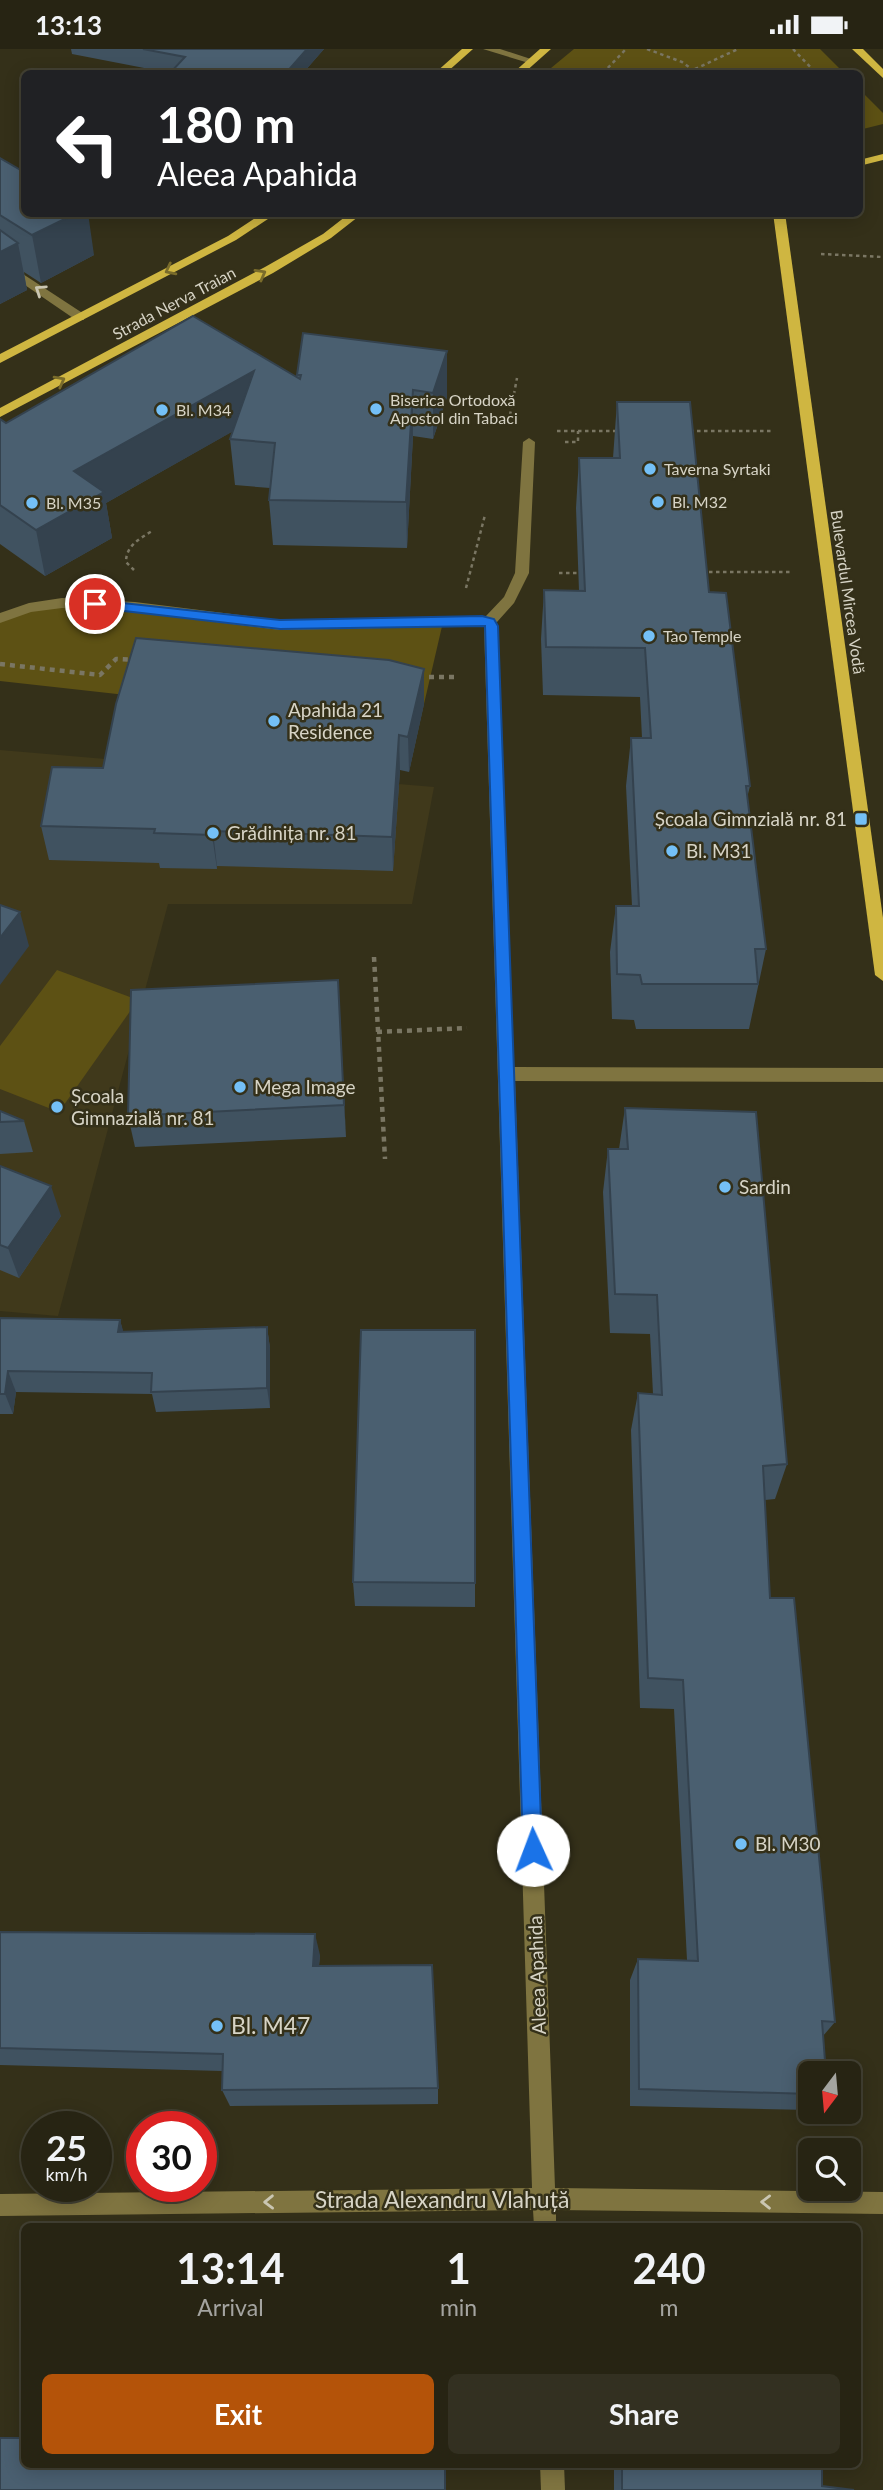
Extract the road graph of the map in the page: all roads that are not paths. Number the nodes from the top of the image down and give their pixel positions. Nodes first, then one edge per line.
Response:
1 (468, 49) edge
2 (488, 49) edge
3 (546, 49) edge
4 (857, 49) edge
5 (532, 61) junction
6 (444, 70) edge
7 (522, 70) edge
8 (883, 75) edge
9 (883, 157) edge
10 (863, 162) edge
11 (266, 217) edge
12 (353, 217) edge
13 (779, 217) edge
14 (0, 263) edge
15 (80, 317) junction
16 (0, 359) edge
17 (0, 413) edge
18 (530, 442) dead end
19 (0, 618) edge
20 (488, 622) junction
21 (883, 975) edge
22 (508, 1074) junction
23 (883, 1075) edge
24 (544, 2199) junction
25 (883, 2203) edge
26 (0, 2205) edge
27 (545, 2223) edge
28 (552, 2468) edge
29 (553, 2490) edge

1 - 6 main road
2 - 5 street
3 - 5 main road
4 - 8 main road
5 - 7 main road
9 - 10 main road
11 -> 15 main road, Strada Nerva Traian
17 -> 12 main road, Strada Nerva Traian
13 - 21 main road, Bulevardul Mircea Vodă
15 -> 14 street
15 - 16 main road, Strada Nerva Traian
18 - 20 street
19 - 20 street
20 - 22 street, Aleea Apahida
22 - 23 street
22 - 24 street, Aleea Apahida
25 -> 24 street, Strada Alexandru Vlahuță
24 -> 26 street, Strada Alexandru Vlahuță
24 - 27 street, Aleea Apahida
28 - 29 street

